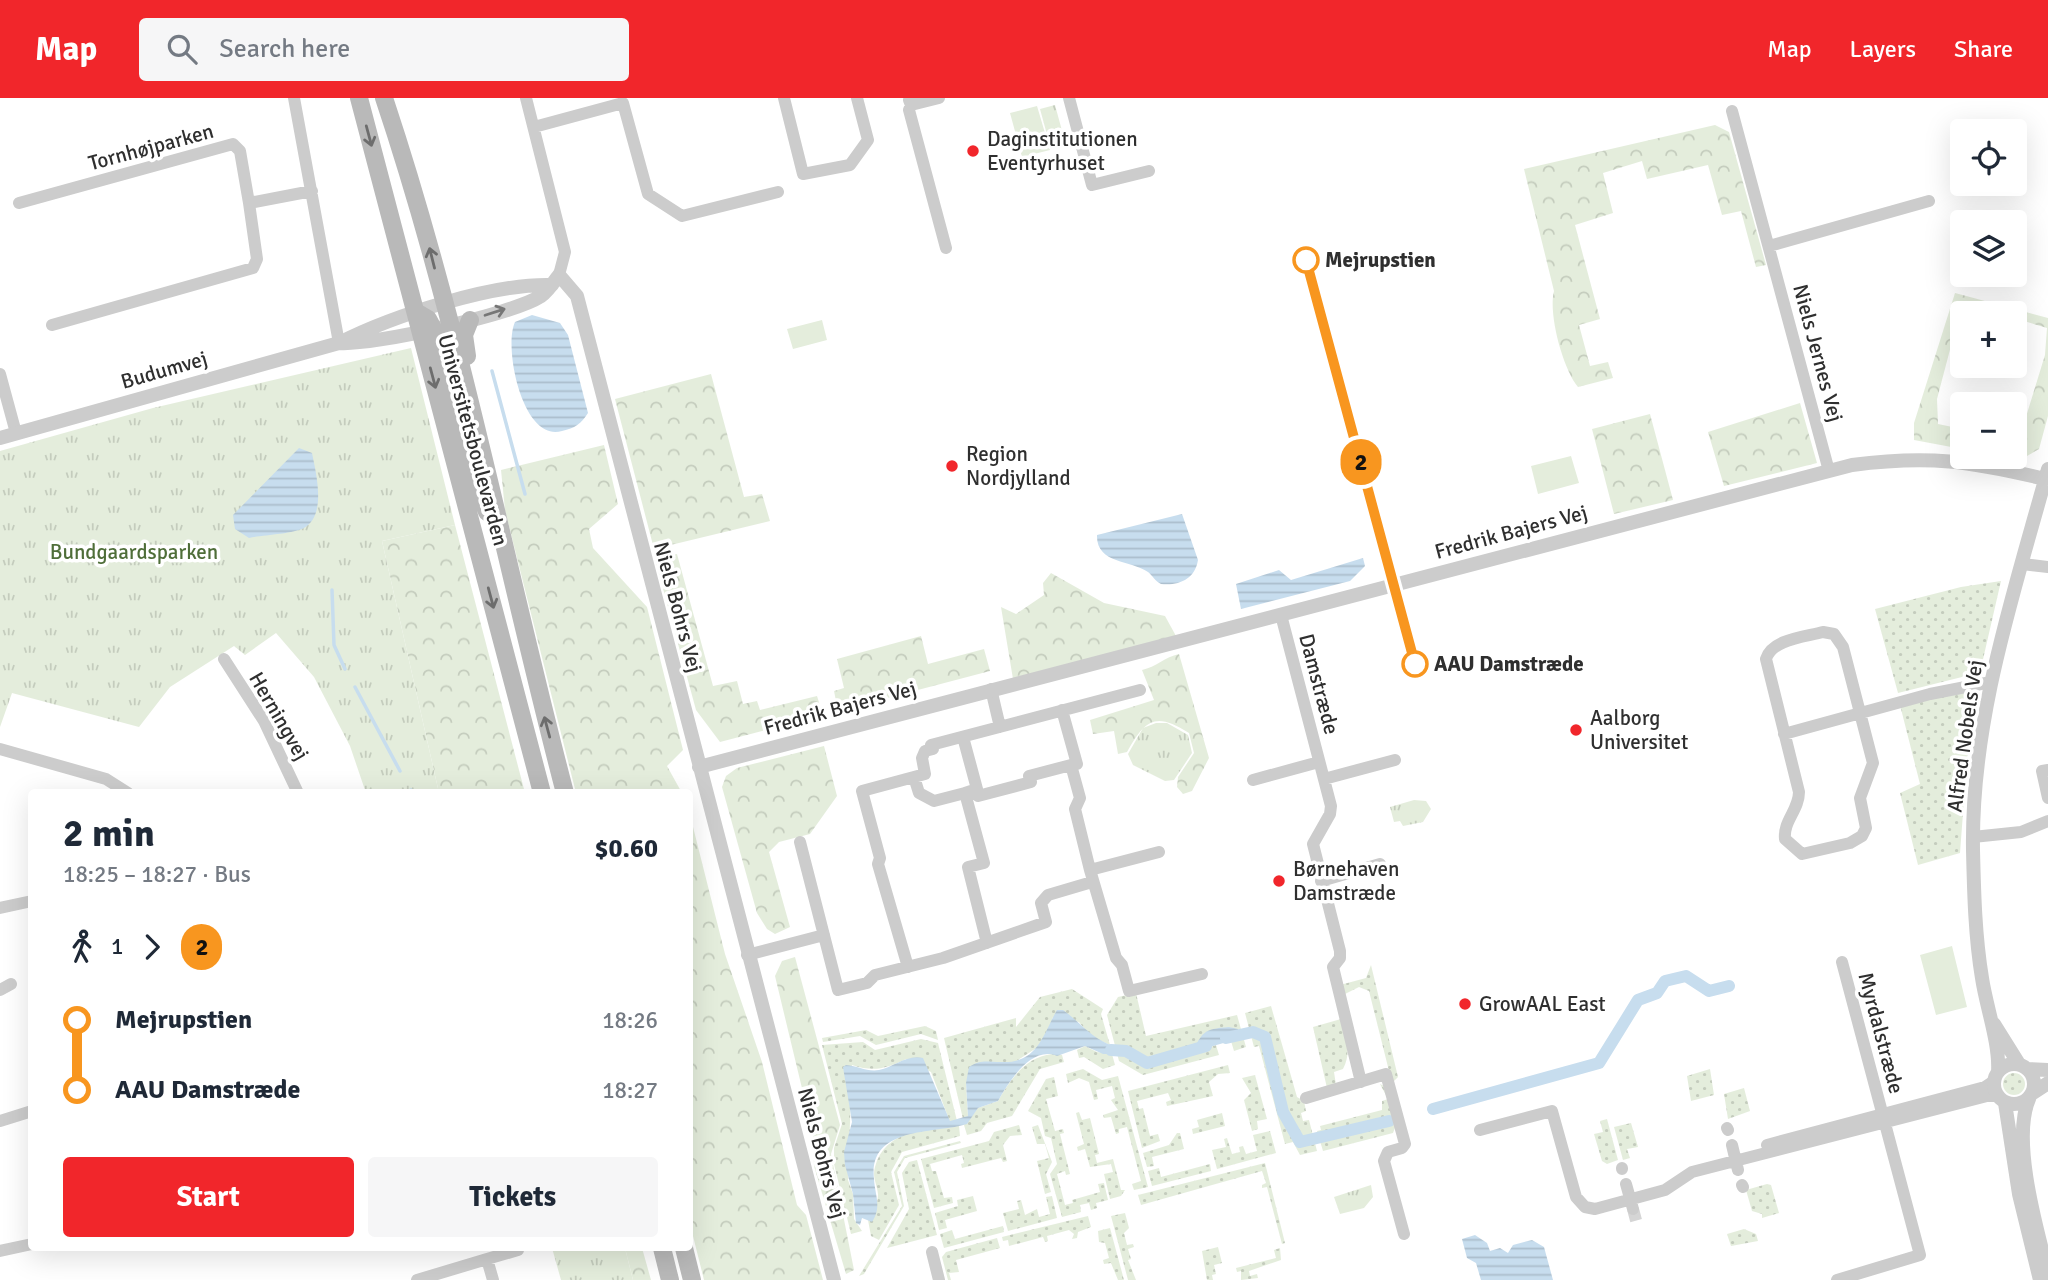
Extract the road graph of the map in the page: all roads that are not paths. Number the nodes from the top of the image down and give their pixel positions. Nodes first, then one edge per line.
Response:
1 (293, 98) edge
2 (359, 98) edge
3 (384, 98) edge
4 (526, 98) edge
5 (784, 98) edge
6 (857, 98) edge
7 (939, 98) edge
8 (1069, 98) edge
9 (623, 101) edge
10 (910, 102) edge
11 (1732, 111) dead end
12 (534, 127) junction
13 (1149, 171) dead end
14 (312, 191) junction
15 (778, 191) dead end
16 (1929, 201) dead end
17 (19, 203) dead end
18 (249, 203) junction
19 (1769, 246) junction
20 (946, 248) dead end
21 (555, 280) junction
22 (429, 308) junction
23 (470, 320) junction
24 (52, 325) dead end
25 (434, 327) junction
26 (339, 343) junction
27 (0, 374) edge
28 (16, 433) junction
29 (0, 438) edge
30 (1829, 471) junction
31 (2047, 474) edge
32 (499, 517) junction
33 (2022, 564) junction
34 (2048, 566) edge
35 (510, 575) junction
36 (1281, 614) junction
37 (224, 659) dead end
38 (1991, 682) junction
39 (991, 689) junction
40 (1140, 690) dead end
41 (1062, 710) junction
42 (1861, 712) junction
43 (1000, 727) junction
44 (1784, 734) junction
45 (963, 737) junction
46 (0, 749) edge
47 (1395, 760) dead end
48 (1319, 762) junction
49 (1071, 765) junction
50 (699, 767) junction
51 (2048, 770) edge
52 (914, 777) junction
53 (1324, 779) junction
54 (1254, 780) dead end
55 (122, 789) edge
56 (296, 789) edge
57 (541, 789) edge
58 (564, 789) edge
59 (971, 791) junction
60 (2048, 797) edge
61 (2048, 821) edge
62 (1973, 837) junction
63 (800, 842) dead end
64 (1159, 852) dead end
65 (1380, 864) dead end
66 (1091, 876) junction
67 (1321, 881) junction
68 (28, 902) edge
69 (0, 908) edge
70 (824, 935) junction
71 (987, 943) junction
72 (747, 955) junction
73 (1842, 962) dead end
74 (908, 967) junction
75 (1202, 974) dead end
76 (1989, 1015) junction
77 (2023, 1067) junction
78 (2048, 1070) edge
79 (1996, 1076) junction
80 (1362, 1082) junction
81 (2048, 1083) edge
82 (2031, 1096) junction
83 (1306, 1098) dead end
84 (2002, 1100) junction
85 (28, 1112) edge
86 (1884, 1119) junction
87 (0, 1121) edge
88 (1480, 1130) dead end
89 (1404, 1234) dead end
90 (28, 1245) edge
91 (0, 1251) edge
92 (515, 1251) edge
93 (663, 1251) edge
94 (685, 1251) edge
95 (932, 1252) dead end
96 (487, 1259) junction
97 (2048, 1273) edge
98 (417, 1280) edge
99 (493, 1280) edge
100 (670, 1280) edge
101 (692, 1280) edge
102 (834, 1280) edge
103 (939, 1280) edge
104 (1837, 1280) edge
105 (2039, 1280) edge

1 - 14 street
2 -> 22 main road, Universitetsboulevarden
22 -> 3 main road, Universitetsboulevarden
4 - 12 street
5 - 6 street
7 - 10 street
8 - 13 street
9 - 12 street
9 - 15 street
10 - 20 street
11 - 19 street, Niels Jernes Vej
12 - 21 street
14 - 18 street
14 - 26 street
16 - 19 street
17 - 18 street, Tornhøjparken
18 - 24 street, Tornhøjparken
19 - 30 street, Niels Jernes Vej
21 - 22 street
23 -> 21 street
21 - 50 street, Niels Bohrs Vej
22 - 25 main road, Universitetsboulevarden
22 - 25 main road, Universitetsboulevarden
22 - 26 street, Budumvej
23 - 25 street
23 - 32 main road
25 - 26 street, Budumvej
25 - 32 main road, Universitetsboulevarden
25 - 35 main road
25 -> 57 main road, Universitetsboulevarden
26 - 28 street, Budumvej
27 - 28 street
28 - 29 street, Budumvej
30 - 31 street, Fredrik Bajers Vej
30 - 36 street, Fredrik Bajers Vej
31 - 33 street, Alfred Nobels Vej
32 - 35 main road, Universitetsboulevarden
33 - 34 street
33 - 38 street, Alfred Nobels Vej
58 -> 35 main road, Universitetsboulevarden
36 - 39 street, Fredrik Bajers Vej
36 - 48 street, Damstræde
37 - 56 street, Herningvej
38 - 42 street
38 - 62 street, Alfred Nobels Vej
39 - 43 street
39 - 50 street, Fredrik Bajers Vej
40 - 41 street
41 - 43 street
41 - 49 street
42 - 44 street
42 - 44 street
42 - 44 street
43 - 45 street
45 - 52 street
45 - 59 street
46 - 55 street
47 - 53 street
48 - 53 street, Damstræde
48 - 54 street, Damstræde
49 - 59 street
49 - 66 street
50 - 72 street, Niels Bohrs Vej
51 - 60 street
52 - 59 street
52 - 74 street
53 - 67 street, Damstræde
59 - 71 street
61 - 62 street
62 - 76 street, Alfred Nobels Vej
63 - 70 street
64 - 66 street
65 - 67 street
66 - 71 street
66 - 75 street
67 - 80 street, Damstræde
68 - 69 street
70 - 72 street
70 - 74 street
71 - 74 street
72 - 102 street, Niels Bohrs Vej
73 - 86 street, Myrdalstræde
76 - 77 street, Alfred Nobels Vej
76 - 79 street, Alfred Nobels Vej
77 - 78 street
77 - 79 street
77 - 82 street
79 - 84 street
79 - 86 street, Myrdalstræde
80 - 83 street
80 - 89 street
81 - 82 street
82 - 84 street
82 - 97 street
84 - 86 street, Myrdalstræde
84 - 105 street
85 - 87 street
86 - 88 street, Myrdalstræde
86 - 104 street, Myrdalstræde
90 - 91 street
92 - 96 street
93 - 100 main road
94 - 101 main road
95 - 103 street
96 - 98 street
96 - 99 street

